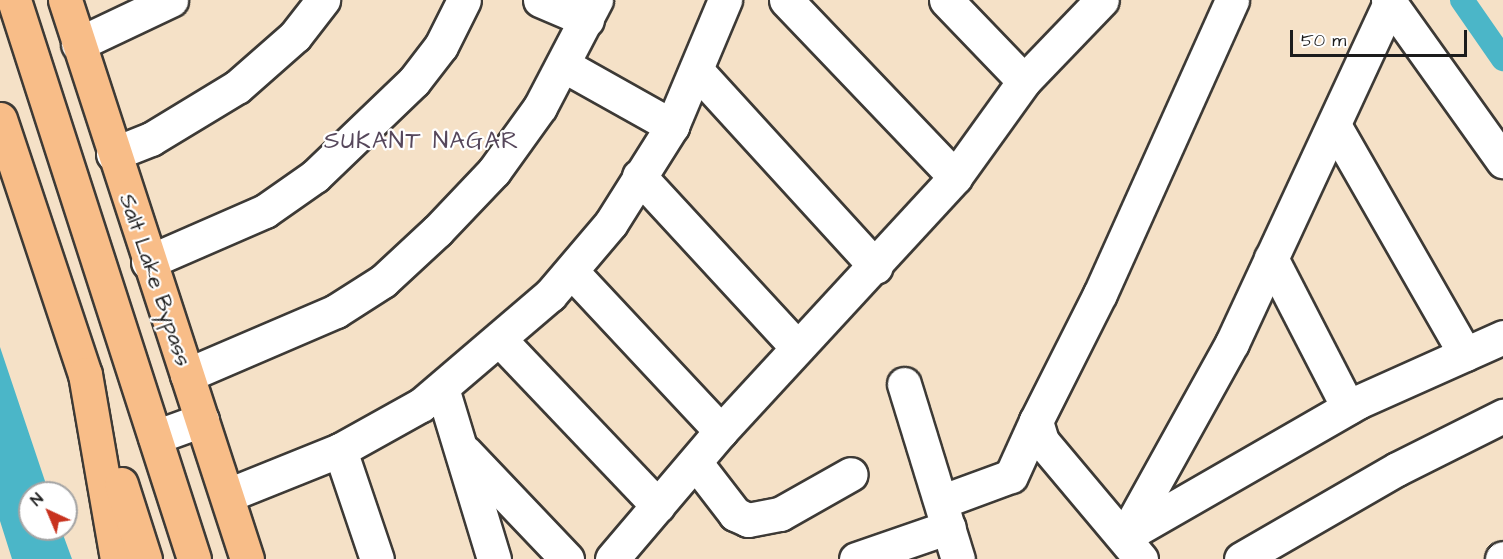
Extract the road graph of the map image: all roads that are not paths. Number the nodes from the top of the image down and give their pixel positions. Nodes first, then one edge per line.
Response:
1 (14, 0) edge
2 (65, 0) edge
3 (171, 0) edge
4 (324, 0) edge
5 (540, 0) edge
6 (725, 0) edge
7 (786, 0) edge
8 (946, 0) edge
9 (1101, 0) edge
10 (1232, 0) edge
11 (1389, 2) edge
12 (455, 3) edge
13 (592, 10) edge
14 (78, 44) junction
15 (565, 66) junction
16 (697, 71) junction
17 (1024, 81) junction
18 (0, 119) edge
19 (1334, 125) junction
20 (672, 126) junction
21 (113, 154) junction
22 (1503, 161) edge
23 (639, 176) junction
24 (956, 177) junction
25 (1271, 258) junction
26 (148, 262) junction
27 (876, 267) junction
28 (572, 272) junction
29 (1503, 337) edge
30 (500, 340) junction
31 (797, 347) junction
32 (1465, 354) junction
33 (84, 374) junction
34 (187, 375) junction
35 (904, 384) dead end
36 (442, 388) junction
37 (1348, 407) junction
38 (1503, 416) edge
39 (202, 420) junction
40 (1036, 421) junction
41 (721, 431) junction
42 (155, 438) junction
43 (460, 447) junction
44 (340, 450) junction
45 (694, 462) junction
46 (852, 474) dead end
47 (228, 495) junction
48 (658, 506) junction
49 (946, 514) junction
50 (1133, 548) edge
51 (117, 559) edge
52 (145, 559) edge
53 (194, 559) edge
54 (247, 559) edge
55 (377, 559) edge
56 (494, 559) edge
57 (567, 559) edge
58 (612, 559) edge
59 (856, 559) edge
60 (958, 559) edge
61 (1241, 559) edge

1 - 42 main road, Salt Lake Bypass
2 - 14 main road, Salt Lake Bypass
3 - 14 street
4 - 21 street
5 - 13 street
6 - 16 street
7 - 24 street
8 - 17 street
9 - 17 street
10 - 40 street
11 - 19 street
11 - 22 street
12 - 26 street
13 - 15 street
14 - 21 main road, Salt Lake Bypass
15 - 20 street
15 - 34 street
16 - 20 street
16 - 27 street
17 - 24 street
18 - 33 main road
19 - 25 street
19 - 32 street
20 - 23 street
21 - 26 main road, Salt Lake Bypass
23 - 28 street
23 - 31 street
24 - 27 street
25 - 37 street
25 - 50 street
26 - 34 main road, Salt Lake Bypass
27 - 31 street
28 - 30 street
28 - 41 street
29 - 32 street
30 - 36 street
30 - 48 street
31 - 41 street
32 - 37 street
33 - 51 main road
33 - 52 main road
34 - 39 main road, Salt Lake Bypass
35 - 49 street
36 - 43 street
36 - 44 street
37 - 50 street
38 - 61 street
39 - 42 street
39 - 47 main road, Salt Lake Bypass
40 - 49 street
40 - 50 street
41 - 45 street
42 - 53 main road, Salt Lake Bypass
43 - 56 street
43 - 57 street
44 - 47 street
44 - 55 street
45 - 46 street
45 - 48 street
47 - 54 main road, Salt Lake Bypass
48 - 58 street
49 - 59 street
49 - 60 street

